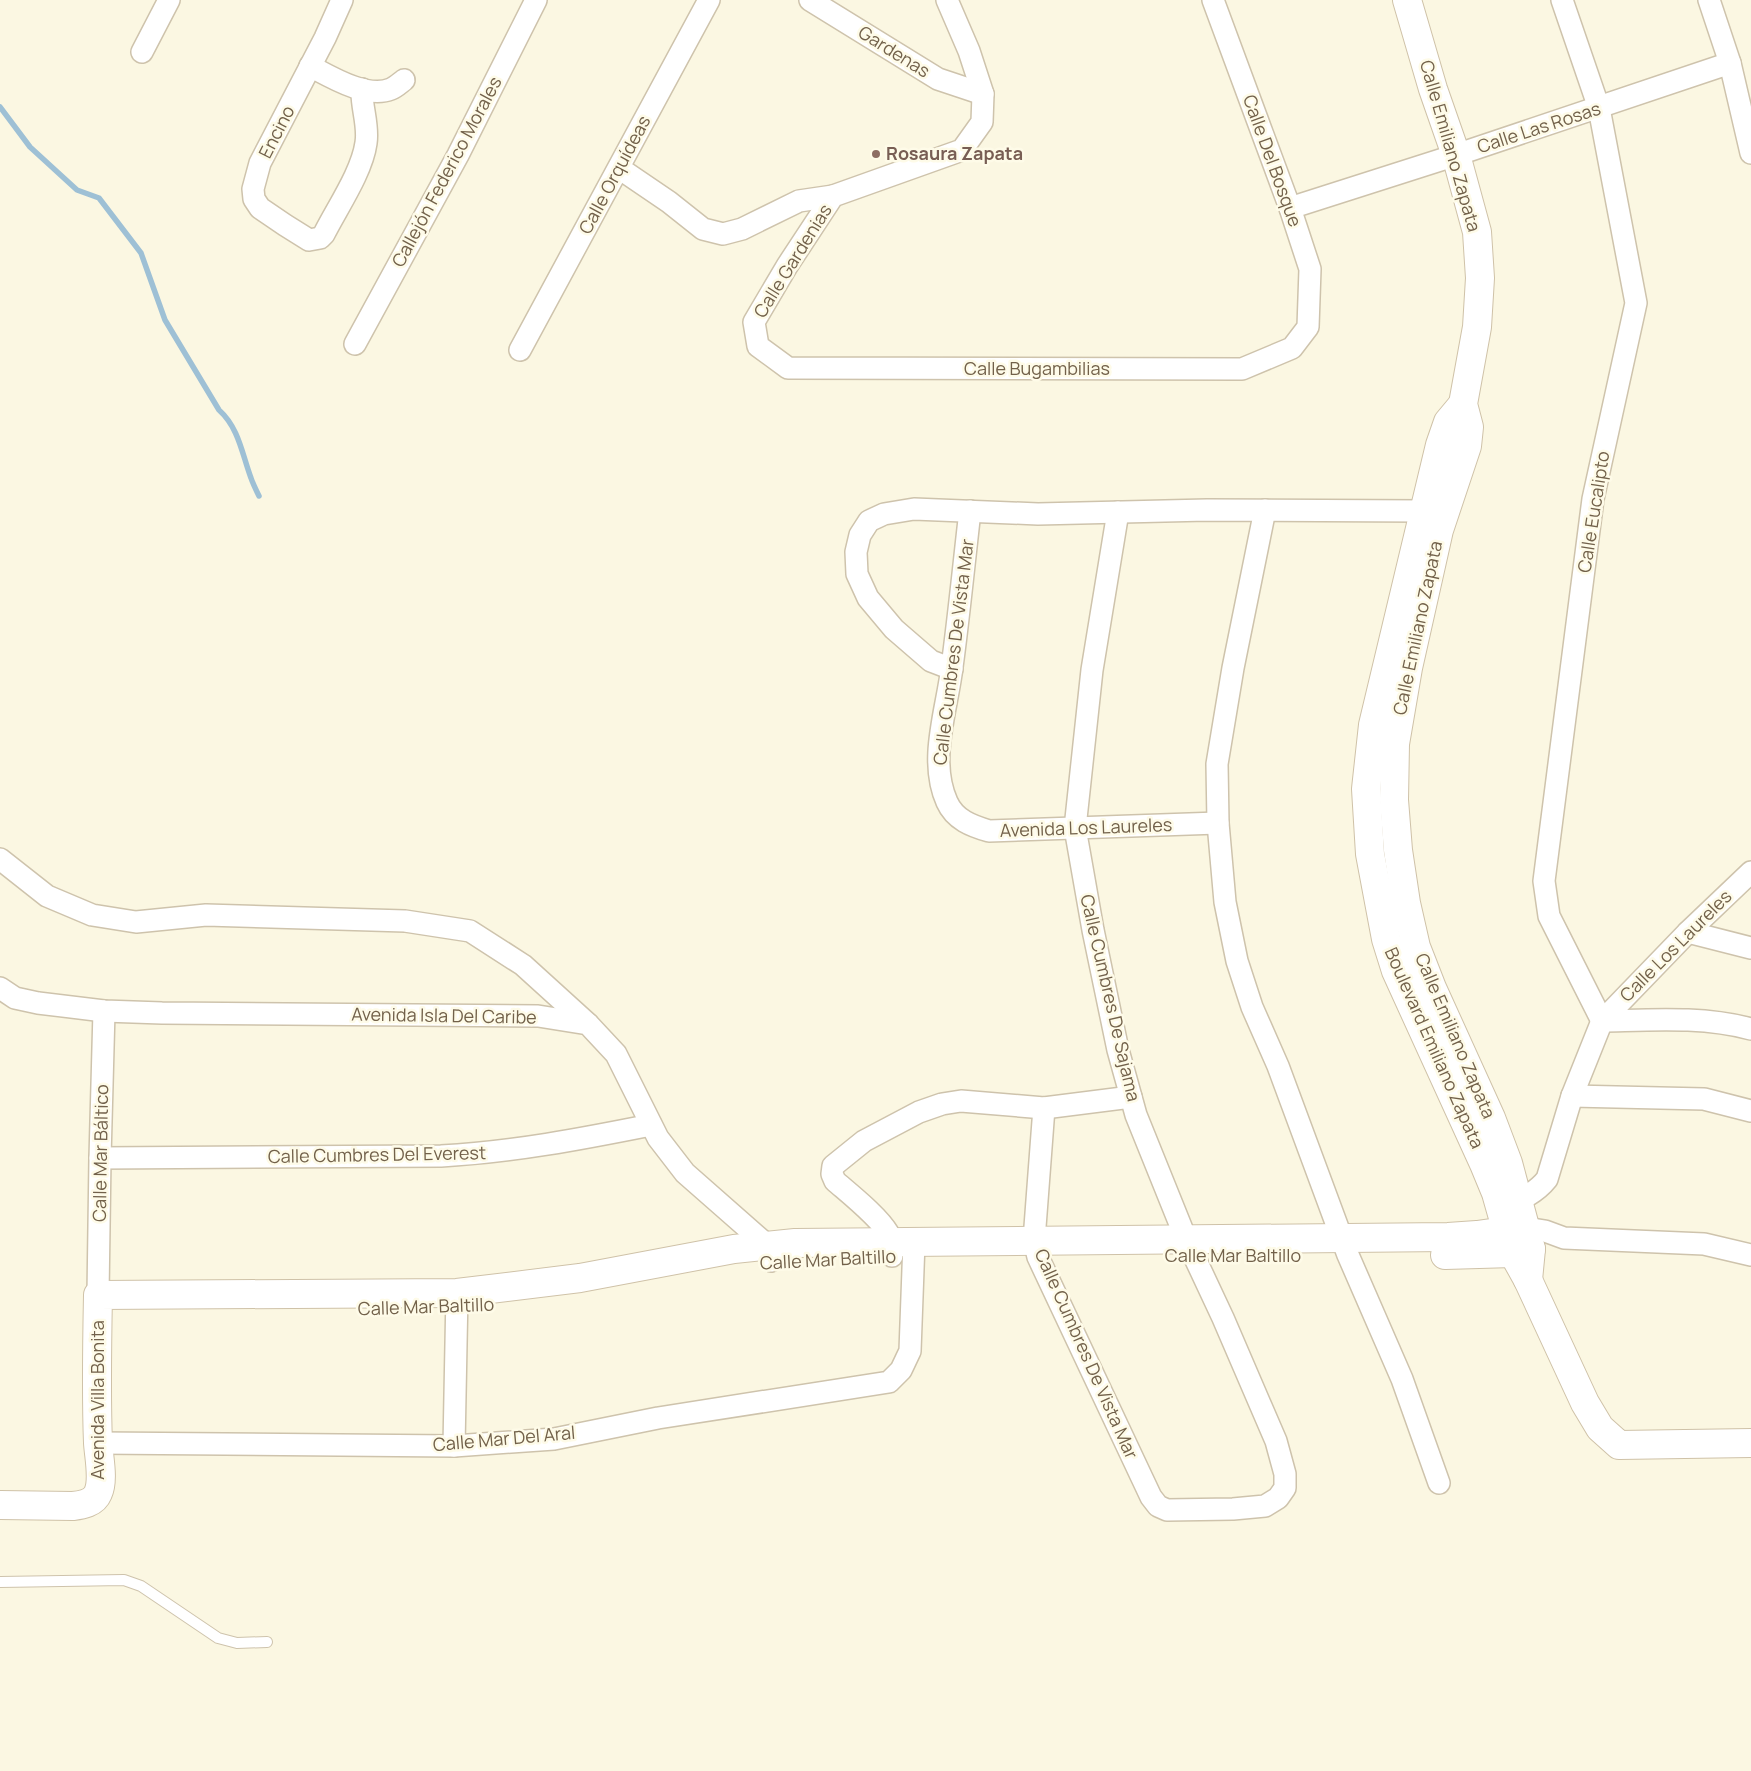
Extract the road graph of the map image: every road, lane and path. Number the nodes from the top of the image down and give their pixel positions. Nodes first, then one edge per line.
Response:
1 (169, 0) edge
2 (342, 0) edge
3 (536, 0) edge
4 (709, 0) edge
5 (810, 0) edge
6 (947, 0) edge
7 (1213, 0) edge
8 (1407, 0) edge
9 (1562, 0) edge
10 (1708, 0) edge
11 (142, 52) dead end
12 (1730, 63) junction
13 (310, 66) junction
14 (404, 80) dead end
15 (362, 89) junction
16 (983, 94) junction
17 (1599, 108) junction
18 (1751, 153) edge
19 (1456, 155) junction
20 (618, 168) junction
21 (833, 196) junction
22 (1290, 208) junction
23 (1308, 327) joint
24 (355, 344) dead end
25 (758, 346) joint
26 (520, 350) dead end
27 (1265, 510) junction
28 (970, 511) junction
29 (1118, 512) junction
30 (1434, 512) junction
31 (952, 668) junction
32 (958, 818) joint
33 (1218, 824) junction
34 (1074, 828) junction
35 (0, 859) edge
36 (1751, 872) edge
37 (1688, 932) junction
38 (1751, 948) edge
39 (0, 988) edge
40 (104, 1011) junction
41 (1602, 1021) junction
42 (588, 1024) junction
43 (1751, 1029) edge
44 (1572, 1096) junction
45 (1132, 1097) junction
46 (1044, 1108) junction
47 (1751, 1111) edge
48 (651, 1125) junction
49 (100, 1158) junction
50 (1516, 1228) junction
51 (1346, 1247) junction
52 (1036, 1248) junction
53 (1190, 1248) junction
54 (903, 1249) junction
55 (769, 1253) junction
56 (1751, 1254) edge
57 (457, 1300) junction
58 (98, 1302) junction
59 (98, 1443) junction
60 (1751, 1443) edge
61 (454, 1446) junction
62 (1439, 1483) dead end
63 (0, 1505) edge
64 (1158, 1506) joint
65 (0, 1582) edge
66 (267, 1642) dead end

1 - 11 street
2 - 13 street, Encino
3 - 24 street, Callejón Federico Morales
4 - 20 street, Calle Orquídeas
5 - 16 street, Gardenas
6 - 16 street
7 - 22 street, Calle Del Bosque
8 - 19 main road, Calle Emiliano Zapata
9 - 17 street, Calle Eucalipto
10 - 12 street
12 - 17 street, Calle Las Rosas
12 - 18 street
13 - 15 street
13 - 15 street, Encino
14 - 15 street
16 - 21 street, Calle Gardenias
17 - 19 street, Calle Las Rosas
17 - 41 street, Calle Eucalipto
19 - 22 street, Calle Las Rosas
19 - 30 main road, Calle Emiliano Zapata
20 - 21 street
20 - 26 street, Calle Orquídeas
21 - 25 street, Calle Gardenias
22 - 23 street, Calle Del Bosque
23 - 25 street, Calle Bugambilias
27 - 29 street
27 - 30 street
27 - 33 street
28 - 29 street
28 - 31 street, Calle Cumbres De Vista Mar
28 - 31 street
29 - 34 street, Calle Cumbres De Sajama
30 - 50 main road, Calle Emiliano Zapata
31 - 32 street, Calle Cumbres De Vista Mar
32 - 34 street, Avenida Los Laureles
33 - 34 street, Avenida Los Laureles
33 - 51 street
34 - 45 street, Calle Cumbres De Sajama
35 - 42 street
36 - 37 street, Calle Los Laureles
37 - 38 street
37 - 41 street, Calle Los Laureles
39 - 40 street, Avenida Isla Del Caribe
40 - 42 street, Avenida Isla Del Caribe
40 - 49 street, Calle Mar Báltico
41 - 43 street
41 - 44 street
42 - 48 street
44 - 47 street
44 - 50 street
45 - 46 street
45 - 53 street, Calle Cumbres De Sajama
46 - 52 street, Calle Cumbres De Vista Mar
46 - 54 street
48 - 49 street, Calle Cumbres Del Everest
48 - 55 street
49 - 58 street, Calle Mar Báltico
50 - 51 main road, Calle Mar Baltillo
50 - 56 street
50 - 60 main road
51 - 53 main road, Calle Mar Baltillo
51 - 62 street
52 - 53 main road, Calle Mar Baltillo
52 - 54 main road, Calle Mar Baltillo
52 - 64 street, Calle Cumbres De Vista Mar
53 - 64 street, Calle Cumbres De Sajama
54 - 55 main road, Calle Mar Baltillo
54 - 61 street, Calle Mar Del Aral
55 - 57 main road, Calle Mar Baltillo
57 - 58 main road, Calle Mar Baltillo
57 - 61 street
58 - 59 main road, Avenida Villa Bonita
59 - 61 street, Calle Mar Del Aral
59 - 63 main road, Avenida Villa Bonita
65 - 66 lane

